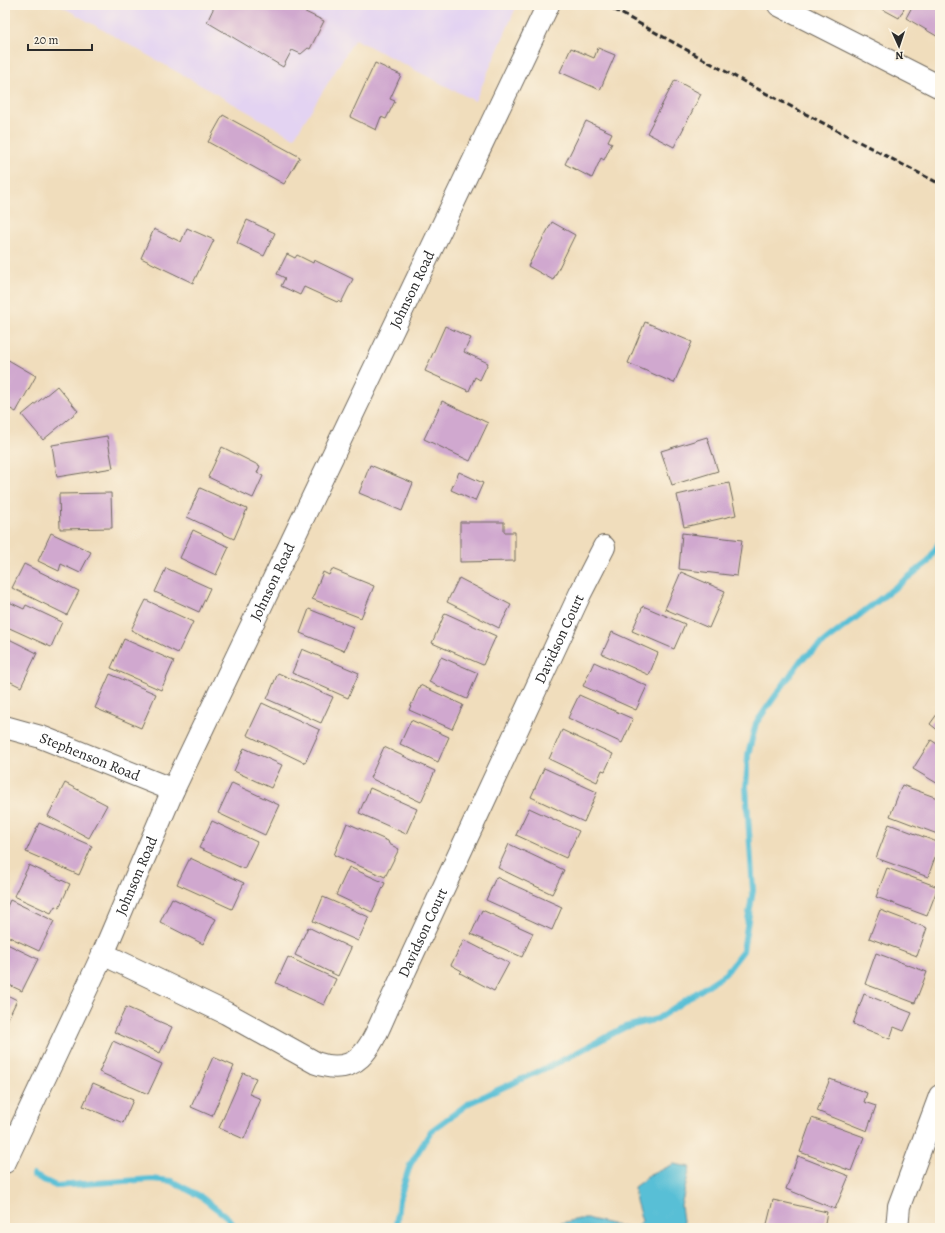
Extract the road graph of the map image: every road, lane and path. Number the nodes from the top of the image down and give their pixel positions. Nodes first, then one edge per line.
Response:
1 (548, 5) edge
2 (779, 5) edge
3 (940, 87) edge
4 (604, 547) dead end
5 (5, 727) edge
6 (173, 790) junction
7 (103, 954) junction
8 (940, 1096) edge
9 (5, 1162) edge
10 (898, 1228) edge

1 - 6 street, Johnson Road
2 - 3 street
4 - 7 street, Davidson Court
5 - 6 street, Stephenson Road
6 - 7 street, Johnson Road
7 - 9 street, Johnson Road
8 - 10 street

